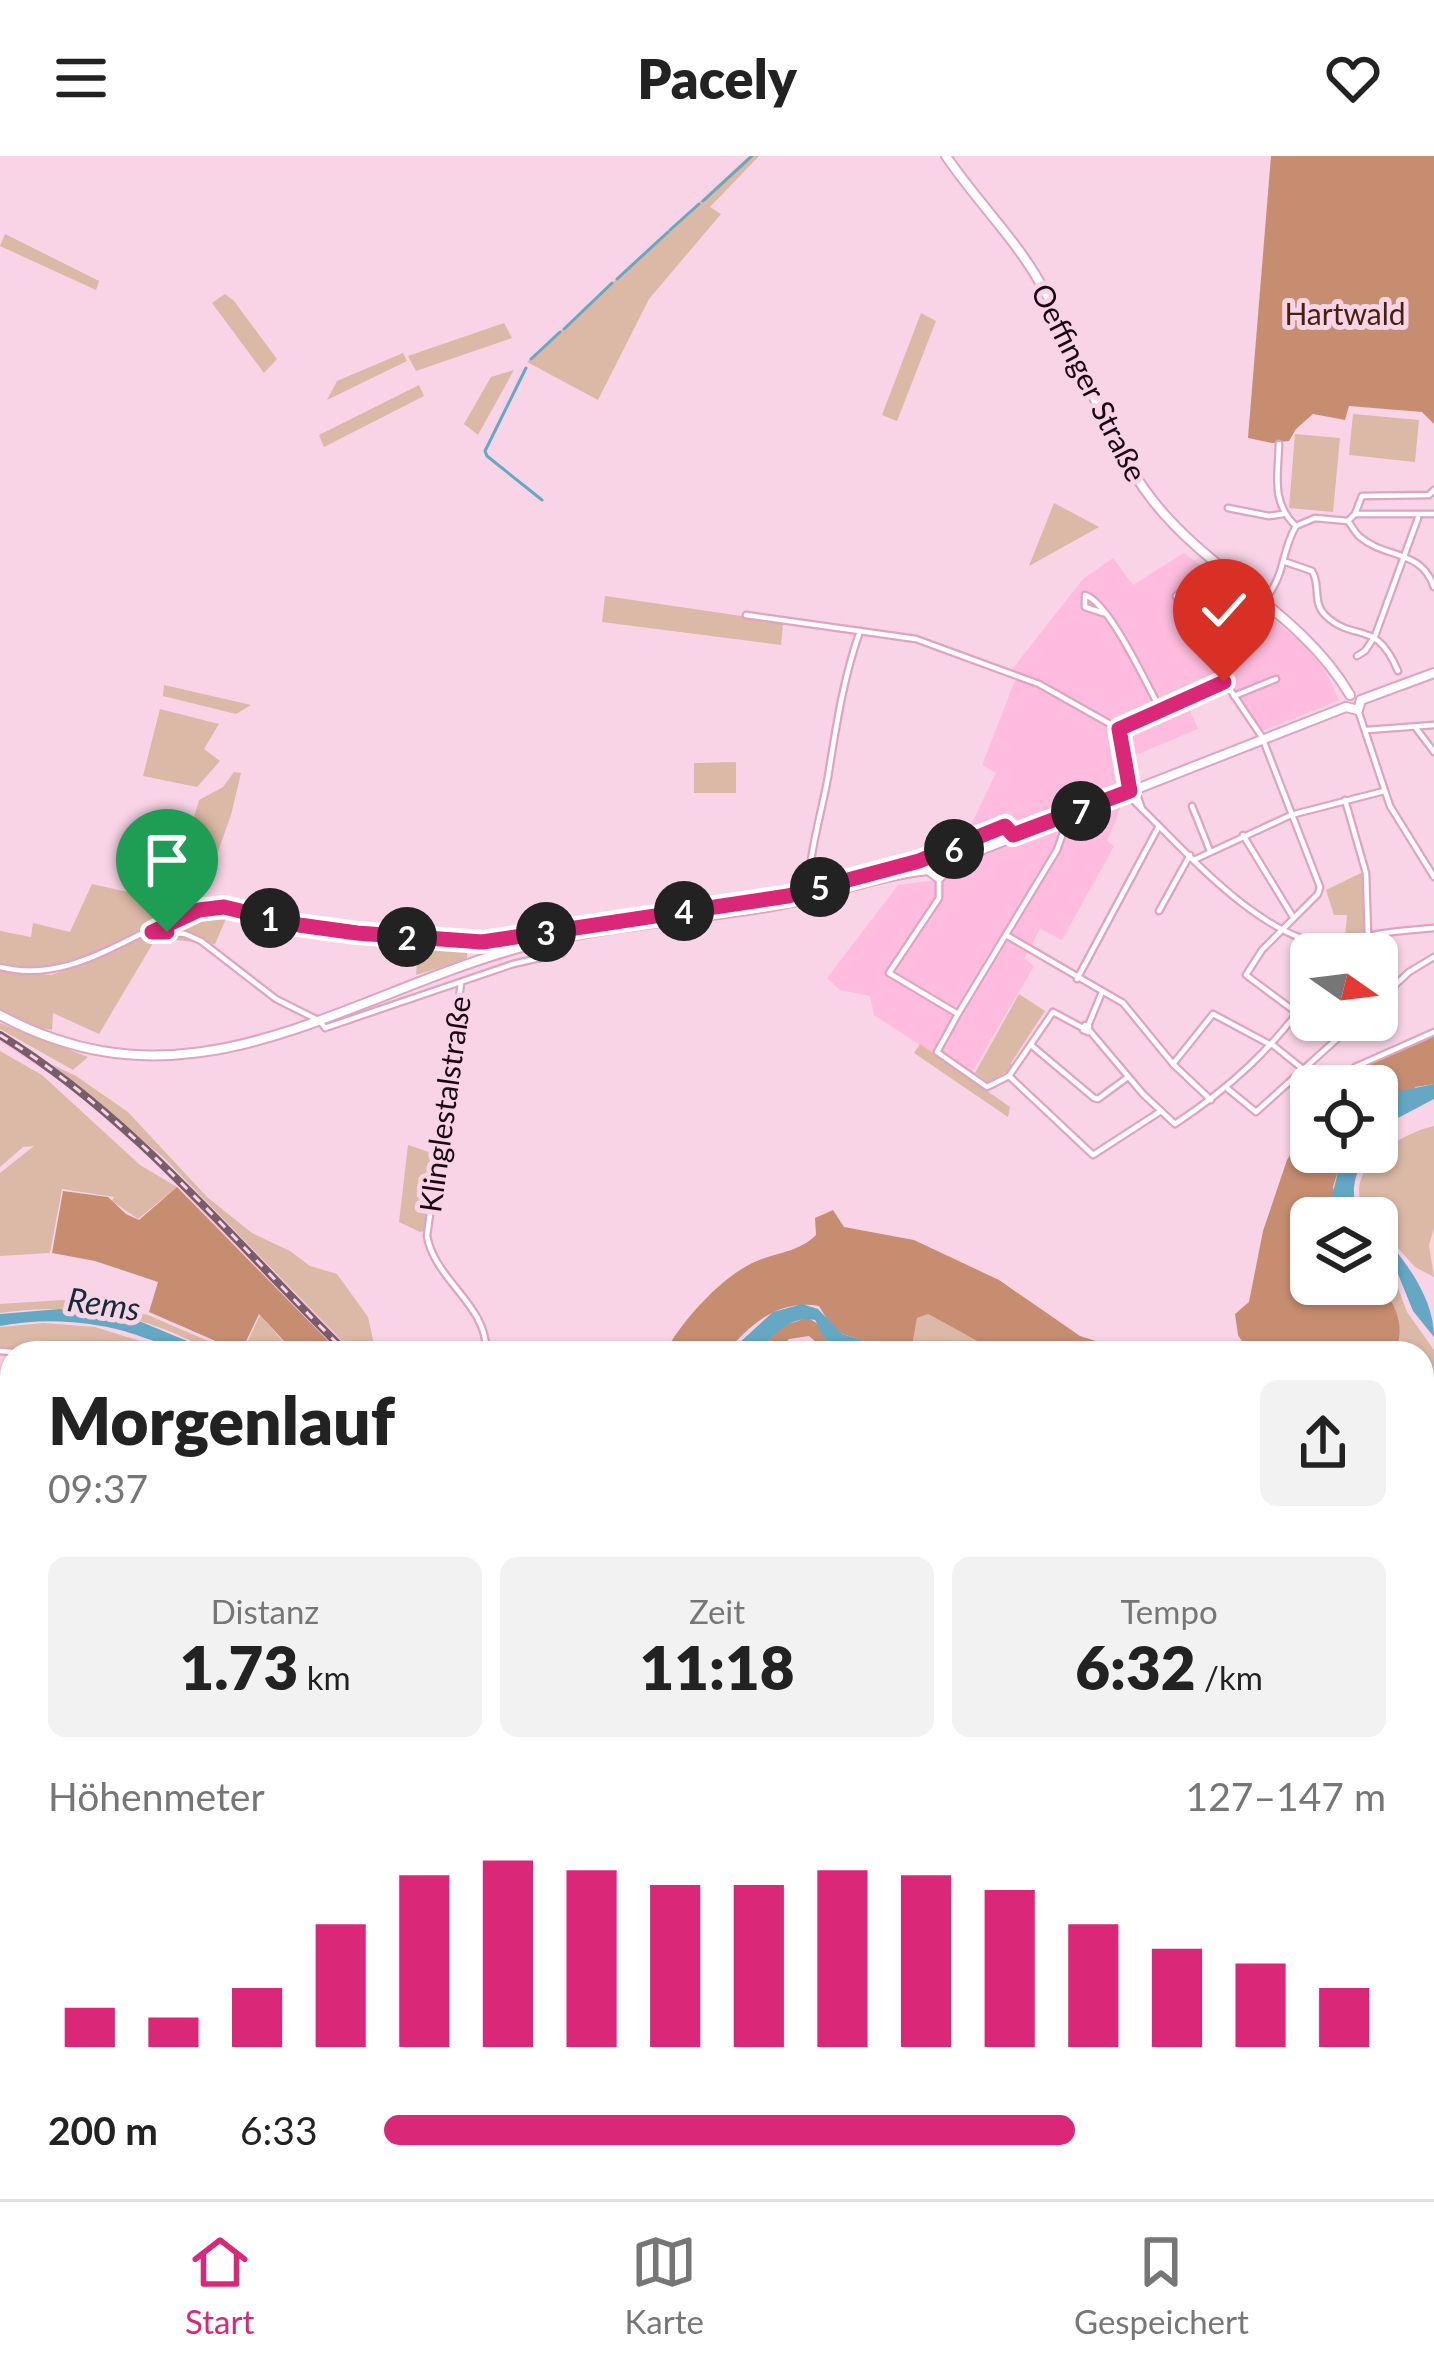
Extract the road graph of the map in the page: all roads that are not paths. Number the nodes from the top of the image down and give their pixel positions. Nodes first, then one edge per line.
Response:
1 (946, 156) edge
2 (1280, 445) dead end
3 (1434, 490) edge
4 (1228, 508) dead end
5 (1283, 514) junction
6 (1355, 514) junction
7 (1434, 514) edge
8 (1418, 518) dead end
9 (1348, 521) junction
10 (1296, 526) junction
11 (1405, 555) junction
12 (1283, 562) junction
13 (1434, 566) edge
14 (1430, 575) junction
15 (1434, 587) edge
16 (1264, 602) junction
17 (1103, 613) dead end
18 (1185, 613) dead end
19 (746, 615) dead end
20 (860, 631) junction
21 (1375, 636) junction
22 (1206, 654) dead end
23 (1357, 656) dead end
24 (1398, 671) dead end
25 (1434, 673) edge
26 (1276, 679) dead end
27 (1224, 682) junction
28 (1350, 695) junction
29 (1234, 696) junction
30 (1361, 700) junction
31 (1346, 707) junction
32 (1161, 710) junction
33 (1358, 710) junction
34 (1434, 725) edge
35 (1416, 727) junction
36 (1119, 729) junction
37 (1367, 730) junction
38 (1262, 737) junction
39 (1434, 752) edge
40 (1133, 790) junction
41 (1384, 791) junction
42 (1346, 800) junction
43 (1192, 806) dead end
44 (1291, 815) junction
45 (1061, 818) junction
46 (1159, 826) junction
47 (1013, 835) junction
48 (1243, 836) junction
49 (1210, 850) junction
50 (1193, 857) junction
51 (945, 864) junction
52 (928, 871) junction
53 (939, 878) junction
54 (1434, 878) edge
55 (808, 894) junction
56 (1159, 911) dead end
57 (1293, 917) junction
58 (1434, 928) edge
59 (1281, 930) junction
60 (152, 932) junction
61 (1368, 933) edge
62 (1393, 933) edge
63 (560, 934) junction
64 (1290, 934) edge
65 (1006, 935) junction
66 (1434, 957) edge
67 (0, 967) edge
68 (1077, 979) junction
69 (461, 981) junction
70 (1398, 983) edge
71 (1102, 992) junction
72 (1290, 1008) edge
73 (958, 1014) junction
74 (0, 1015) edge
75 (1290, 1022) edge
76 (323, 1024) junction
77 (1087, 1028) junction
78 (1434, 1032) edge
79 (1335, 1041) edge
80 (1031, 1045) junction
81 (1272, 1045) junction
82 (1173, 1064) junction
83 (1298, 1065) edge
84 (1309, 1065) edge
85 (1360, 1065) edge
86 (1010, 1076) junction
87 (1128, 1077) junction
88 (1290, 1082) edge
89 (1228, 1089) junction
90 (1211, 1100) junction
91 (1161, 1111) junction
92 (484, 1341) edge

1 - 16 main road, Oeffinger Straße
2 - 5 street
3 - 6 street
4 - 5 street
5 - 10 street
6 - 7 street
6 - 9 street
8 - 11 street
9 - 10 street
9 - 11 street
10 - 12 street
11 - 14 street
11 - 21 street
12 - 16 street
12 - 21 street
13 - 14 street
14 - 15 street
16 - 18 street
16 - 28 main road, Oeffinger Straße
17 - 32 street
19 - 20 street
20 - 36 street
20 - 55 street
21 - 23 street
21 - 24 street
22 - 27 street
25 - 30 main road
26 - 29 street
27 - 29 street
27 - 32 street
28 - 30 main road
28 - 31 main road
29 - 38 street
30 - 33 main road
31 - 33 main road
31 - 38 main road
32 - 36 street
33 - 37 street
34 - 35 street
35 - 37 street
35 - 39 street
36 - 40 street
37 - 41 street
38 - 40 main road
38 - 44 street
40 - 45 main road
40 - 46 street
41 - 42 street
41 - 54 street
42 - 44 street
42 - 61 street
43 - 49 street
44 - 48 street
44 - 57 street
45 - 47 main road
45 - 65 street
46 - 50 street
46 - 68 street
47 - 51 main road
47 - 55 street
48 - 49 street
48 - 57 street
49 - 50 street
50 - 56 street
50 - 59 street
51 - 52 main road
51 - 53 main road
52 - 53 main road
52 - 55 main road
53 - 73 street
55 - 63 main road
57 - 59 street
58 - 62 street
59 - 64 street
59 - 72 street
60 - 63 street
60 - 67 street
60 - 76 street
63 - 69 street
63 - 76 main road
65 - 68 street
65 - 73 street
66 - 70 street
68 - 71 street
69 - 76 street
69 - 92 street, Klinglestalstraße
71 - 77 street
71 - 82 street
73 - 86 street
74 - 76 main road
75 - 81 street
77 - 80 street
77 - 87 street
78 - 85 street
79 - 84 street
80 - 86 street
80 - 87 street
81 - 82 street
81 - 83 street
81 - 89 street
82 - 90 street
86 - 91 street
87 - 91 street
88 - 89 street
89 - 90 street
90 - 91 street

